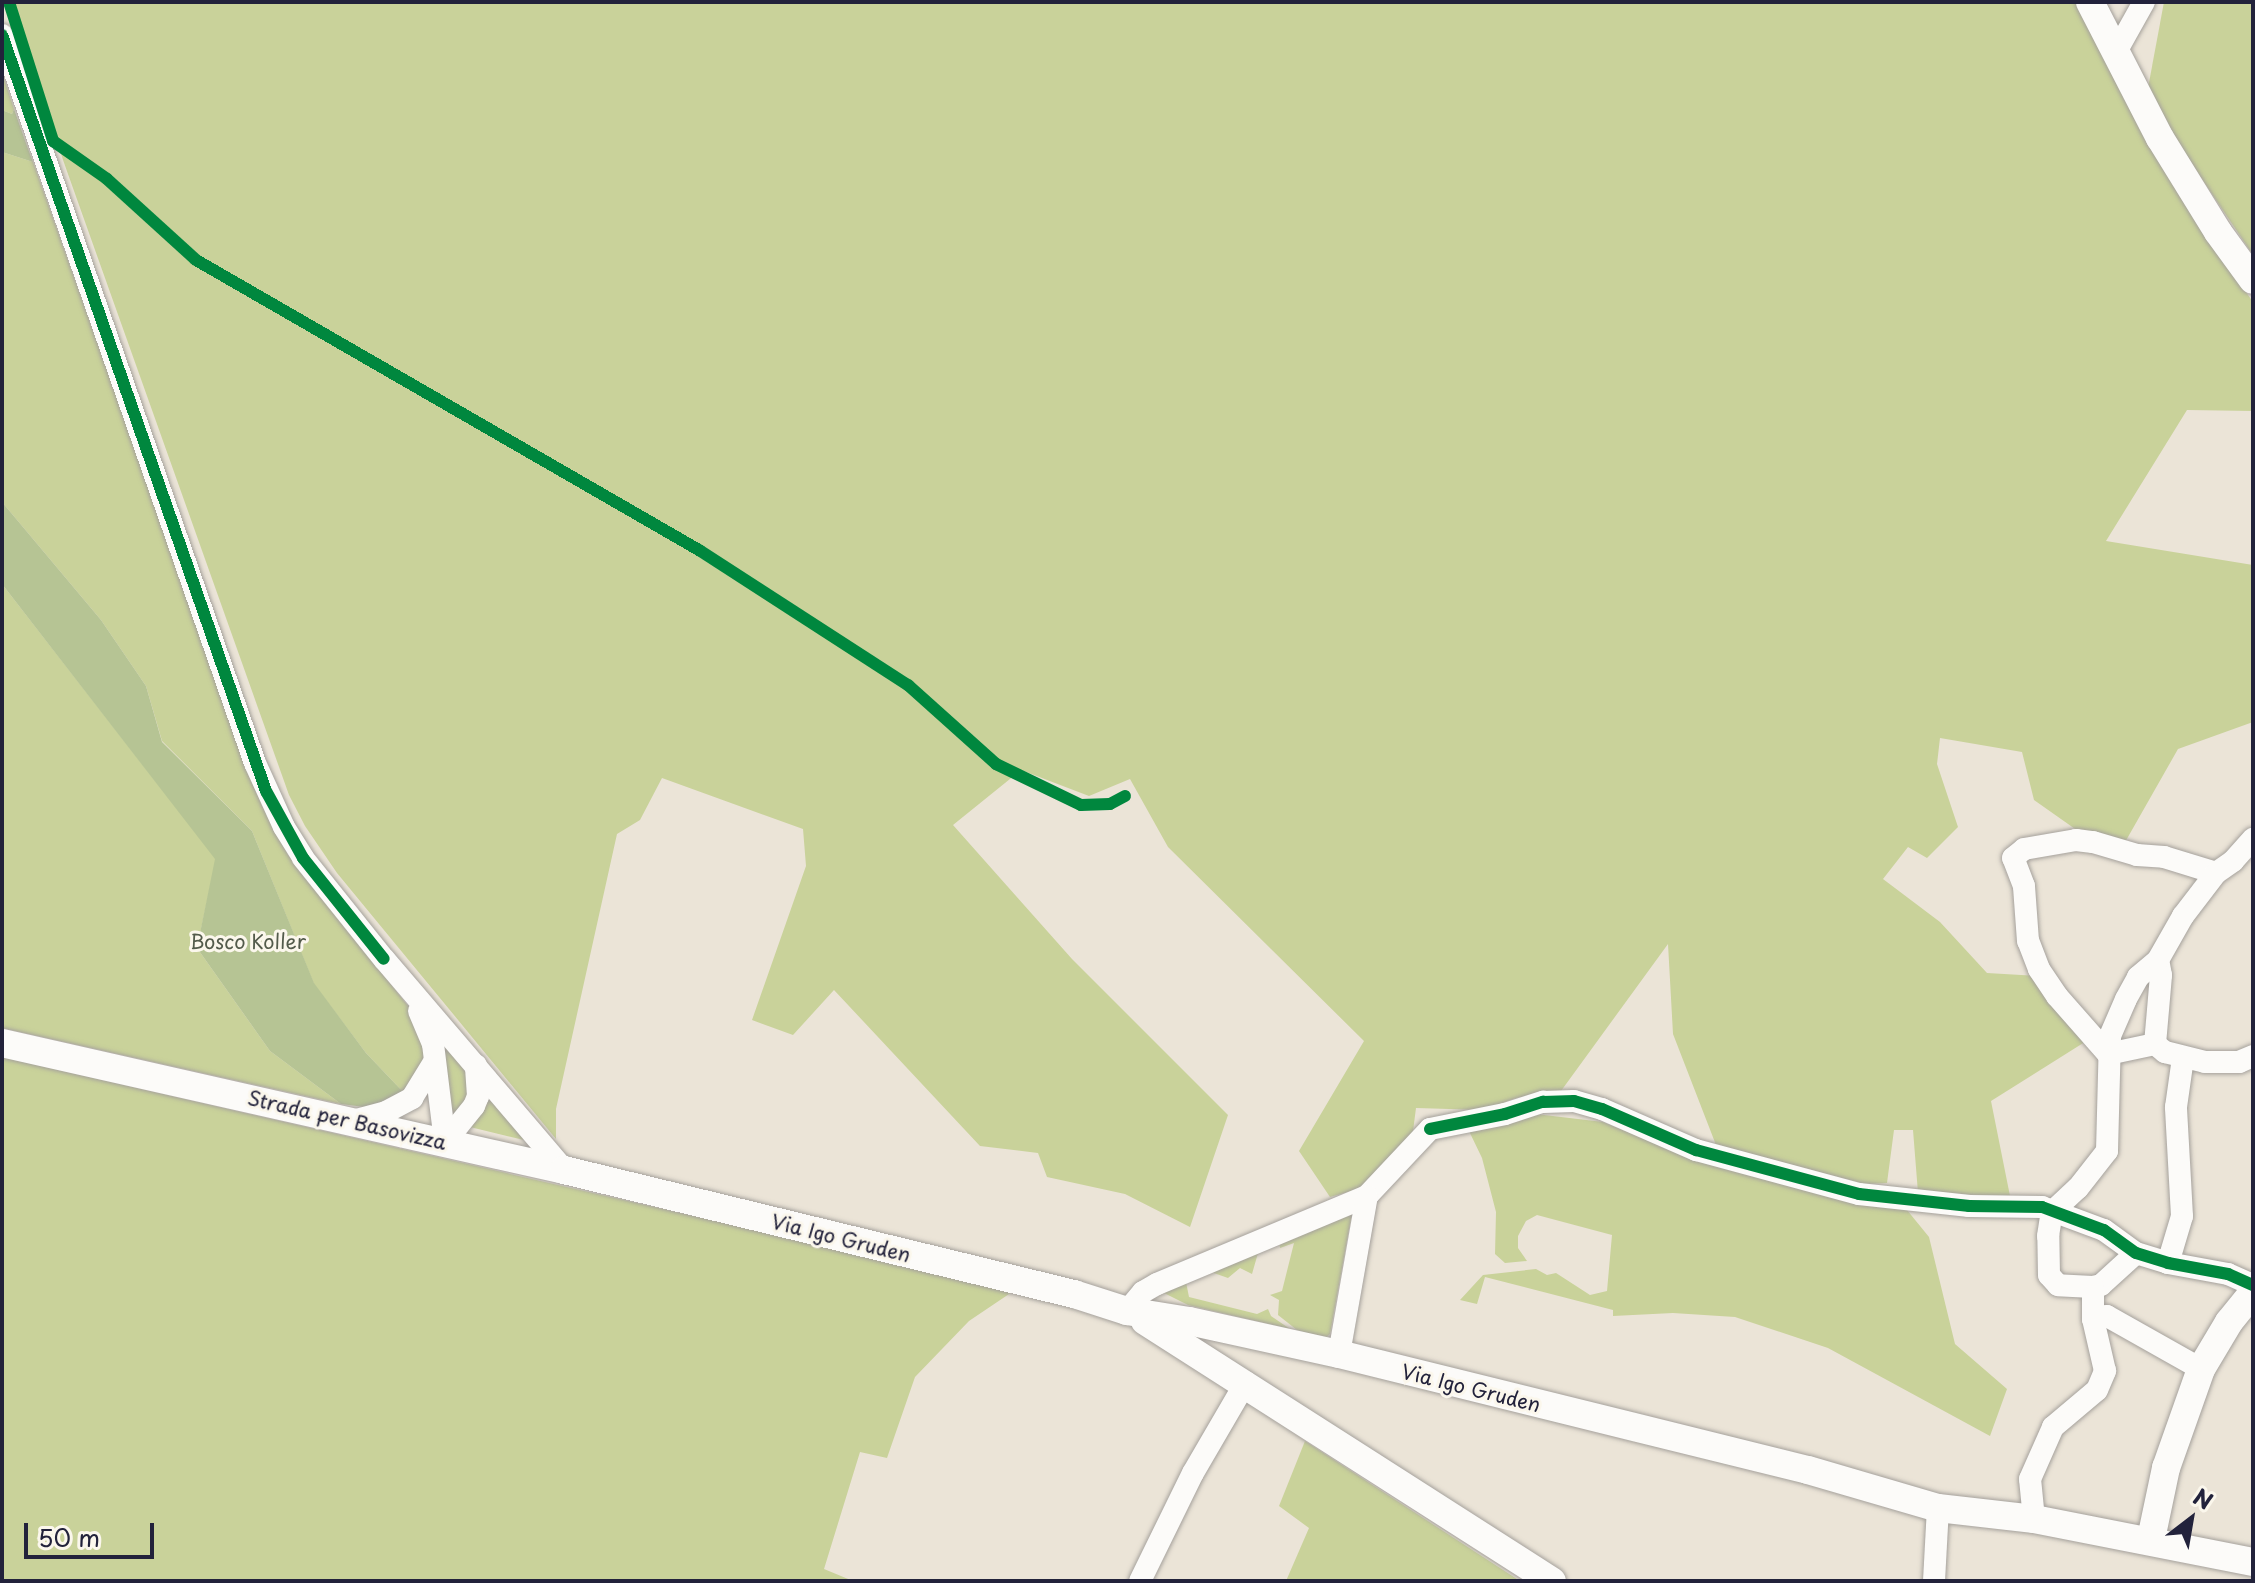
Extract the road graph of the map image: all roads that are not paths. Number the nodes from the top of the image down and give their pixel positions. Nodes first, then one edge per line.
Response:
1 (2090, 2) edge
2 (2144, 2) edge
3 (2, 35) edge
4 (2116, 52) junction
5 (2253, 280) edge
6 (2253, 839) edge
7 (2216, 873) junction
8 (384, 959) junction
9 (2158, 960) junction
10 (2, 1043) edge
11 (2155, 1044) junction
12 (2108, 1054) junction
13 (2253, 1056) edge
14 (2183, 1058) junction
15 (434, 1062) junction
16 (476, 1065) junction
17 (353, 1121) junction
18 (445, 1142) junction
19 (564, 1170) junction
20 (1367, 1196) junction
21 (692, 1202) joint
22 (2052, 1212) junction
23 (2136, 1253) junction
24 (2168, 1263) junction
25 (2253, 1285) edge
26 (2093, 1287) junction
27 (2253, 1292) edge
28 (1127, 1311) junction
29 (2093, 1319) junction
30 (1339, 1354) junction
31 (2201, 1369) junction
32 (1246, 1382) junction
33 (1938, 1508) junction
34 (2034, 1519) junction
35 (2151, 1539) junction
36 (2253, 1562) edge
37 (1140, 1581) edge
38 (1552, 1581) edge
39 (1934, 1581) edge

1 - 4 main road
2 - 4 street
3 - 8 street
4 - 5 main road
6 - 7 street
7 - 9 street
7 - 12 street
8 - 15 street
8 - 16 street
9 - 11 street
9 - 12 street
10 - 17 main road, Strada per Basovizza
11 - 12 street
11 - 14 street
12 - 22 street
13 - 14 street
14 - 24 street
15 - 17 street
15 - 18 street
16 - 18 street
16 - 19 street
17 - 18 main road, Strada per Basovizza
18 - 19 main road, Strada per Basovizza
19 - 21 main road, Strada per Basovizza
20 - 22 street
20 - 28 street
20 - 30 street
21 - 28 main road, Via Igo Gruden
22 - 23 street
22 - 26 street
23 - 24 street
23 - 26 street
24 - 25 street
26 - 29 street
27 - 31 main road
28 - 30 main road, Via Igo Gruden
28 - 32 main road
29 - 31 street
29 - 34 street
30 - 33 main road, Via Igo Gruden
31 - 35 main road
32 - 37 street
32 - 38 main road
33 - 34 main road, Via Igo Gruden
33 - 39 street
34 - 35 main road, Via Igo Gruden
35 - 36 main road, Via Igo Gruden

